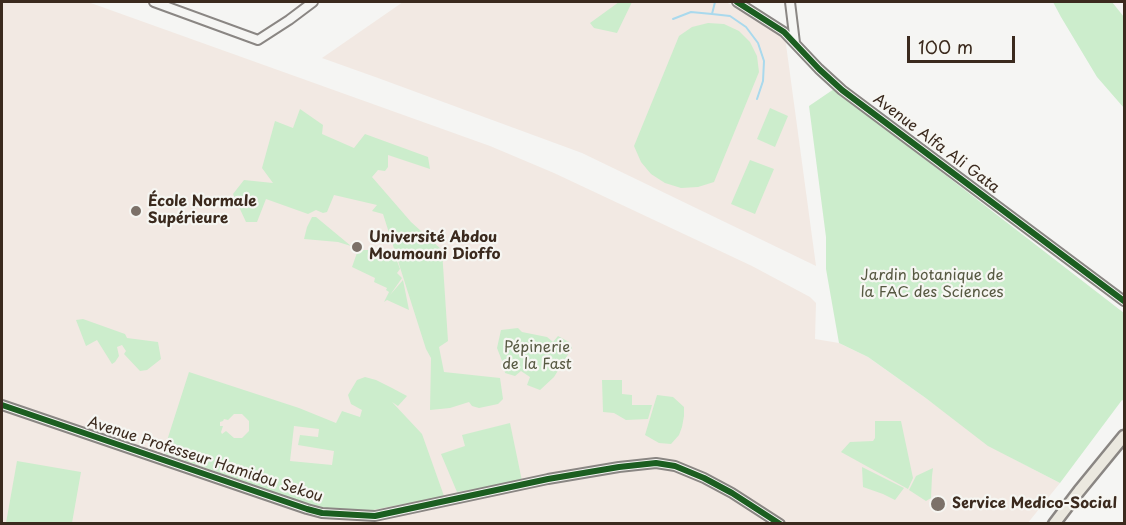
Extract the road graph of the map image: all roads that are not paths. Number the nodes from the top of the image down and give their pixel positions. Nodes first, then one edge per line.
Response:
1 (154, 2) edge
2 (183, 2) edge
3 (313, 2) edge
4 (737, 2) edge
5 (790, 2) edge
6 (179, 11) junction
7 (795, 43) junction
8 (1125, 301) edge
9 (2, 405) edge
10 (1125, 436) edge
11 (780, 524) edge
12 (1054, 524) edge

1 - 6 street
2 - 6 street
3 - 6 street
4 - 7 street, Avenue Alfa Ali Gata
5 - 7 street
7 - 8 street, Avenue Alfa Ali Gata
9 - 11 street, Avenue Professeur Hamidou Sekou
10 - 12 main road

